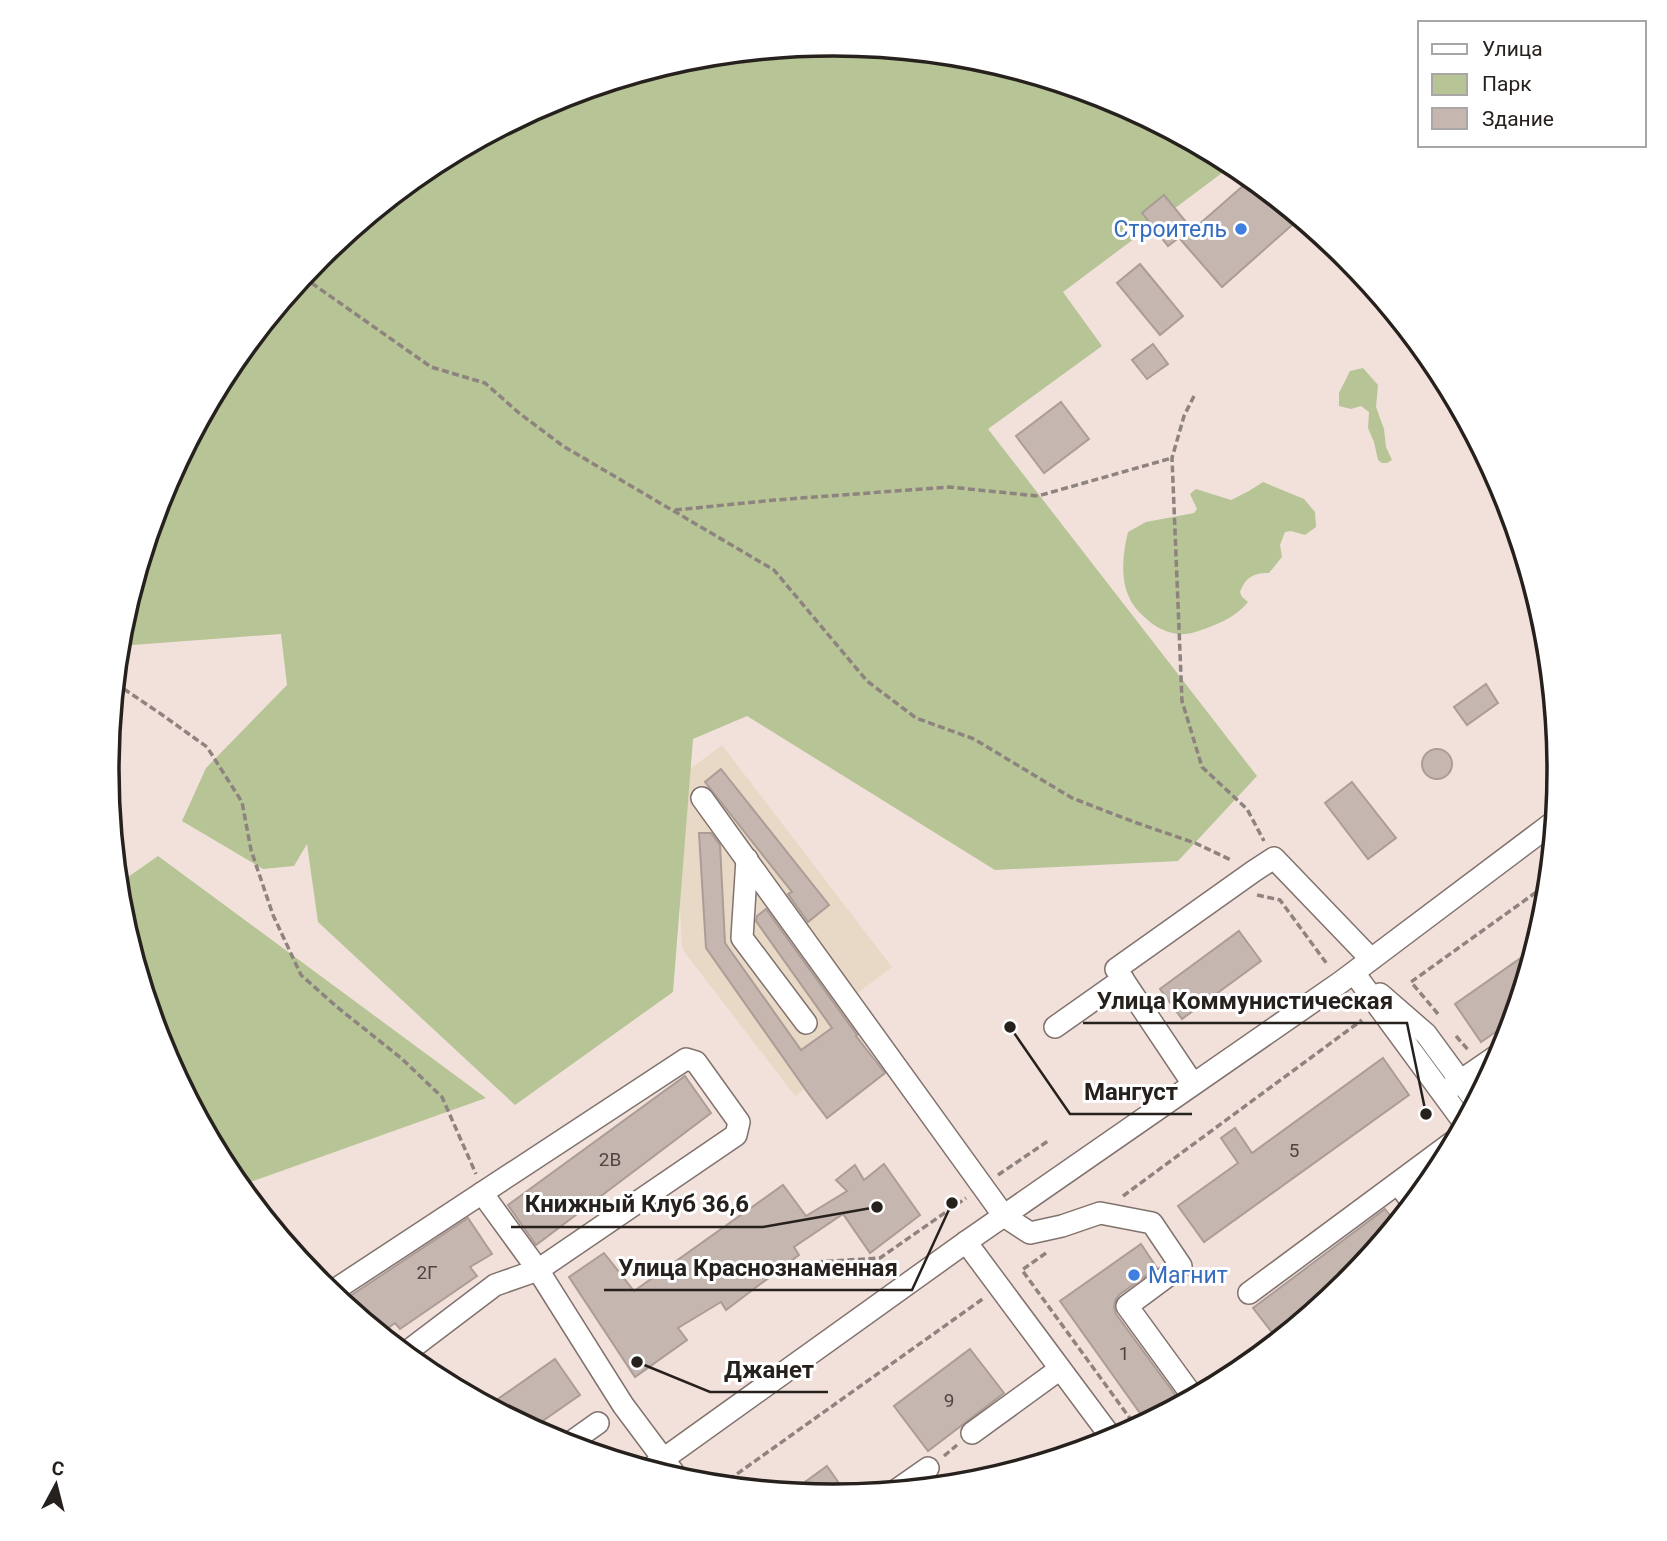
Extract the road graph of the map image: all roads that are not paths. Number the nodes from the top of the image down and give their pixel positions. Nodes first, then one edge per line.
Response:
1 (702, 798) dead end
2 (1545, 828) edge
3 (747, 859) junction
4 (1371, 959) junction
5 (1354, 973) junction
6 (1123, 979) junction
7 (806, 1023) dead end
8 (1055, 1027) dead end
9 (1484, 1065) edge
10 (1461, 1081) junction
11 (1193, 1084) junction
12 (1442, 1093) junction
13 (1470, 1094) edge
14 (1459, 1116) edge
15 (1435, 1155) edge
16 (1398, 1183) junction
17 (482, 1193) junction
18 (1407, 1196) edge
19 (1004, 1216) junction
20 (965, 1242) junction
21 (538, 1270) junction
22 (339, 1287) edge
23 (1249, 1293) dead end
24 (412, 1347) edge
25 (1060, 1369) junction
26 (1188, 1390) edge
27 (598, 1423) dead end
28 (1107, 1431) edge
29 (972, 1433) road end
30 (578, 1438) edge
31 (655, 1462) edge
32 (658, 1463) edge
33 (929, 1468) road end
34 (911, 1480) edge

1 - 3 street
2 - 4 street
3 - 7 street
3 - 19 street
4 - 5 street
4 - 6 street
5 - 10 street
5 - 11 street
5 - 12 street
6 - 8 street
6 - 11 street
9 - 10 street
10 - 12 street
10 - 13 street
11 - 19 street
12 - 14 street
15 - 16 street
16 - 18 street
16 - 23 street
17 - 21 street
17 - 21 street
17 - 22 street
19 - 20 street
19 - 26 street
20 - 25 street
20 - 32 street
21 - 24 street
21 - 31 street
25 - 28 street
25 - 29 street
27 - 30 street
33 - 34 street

